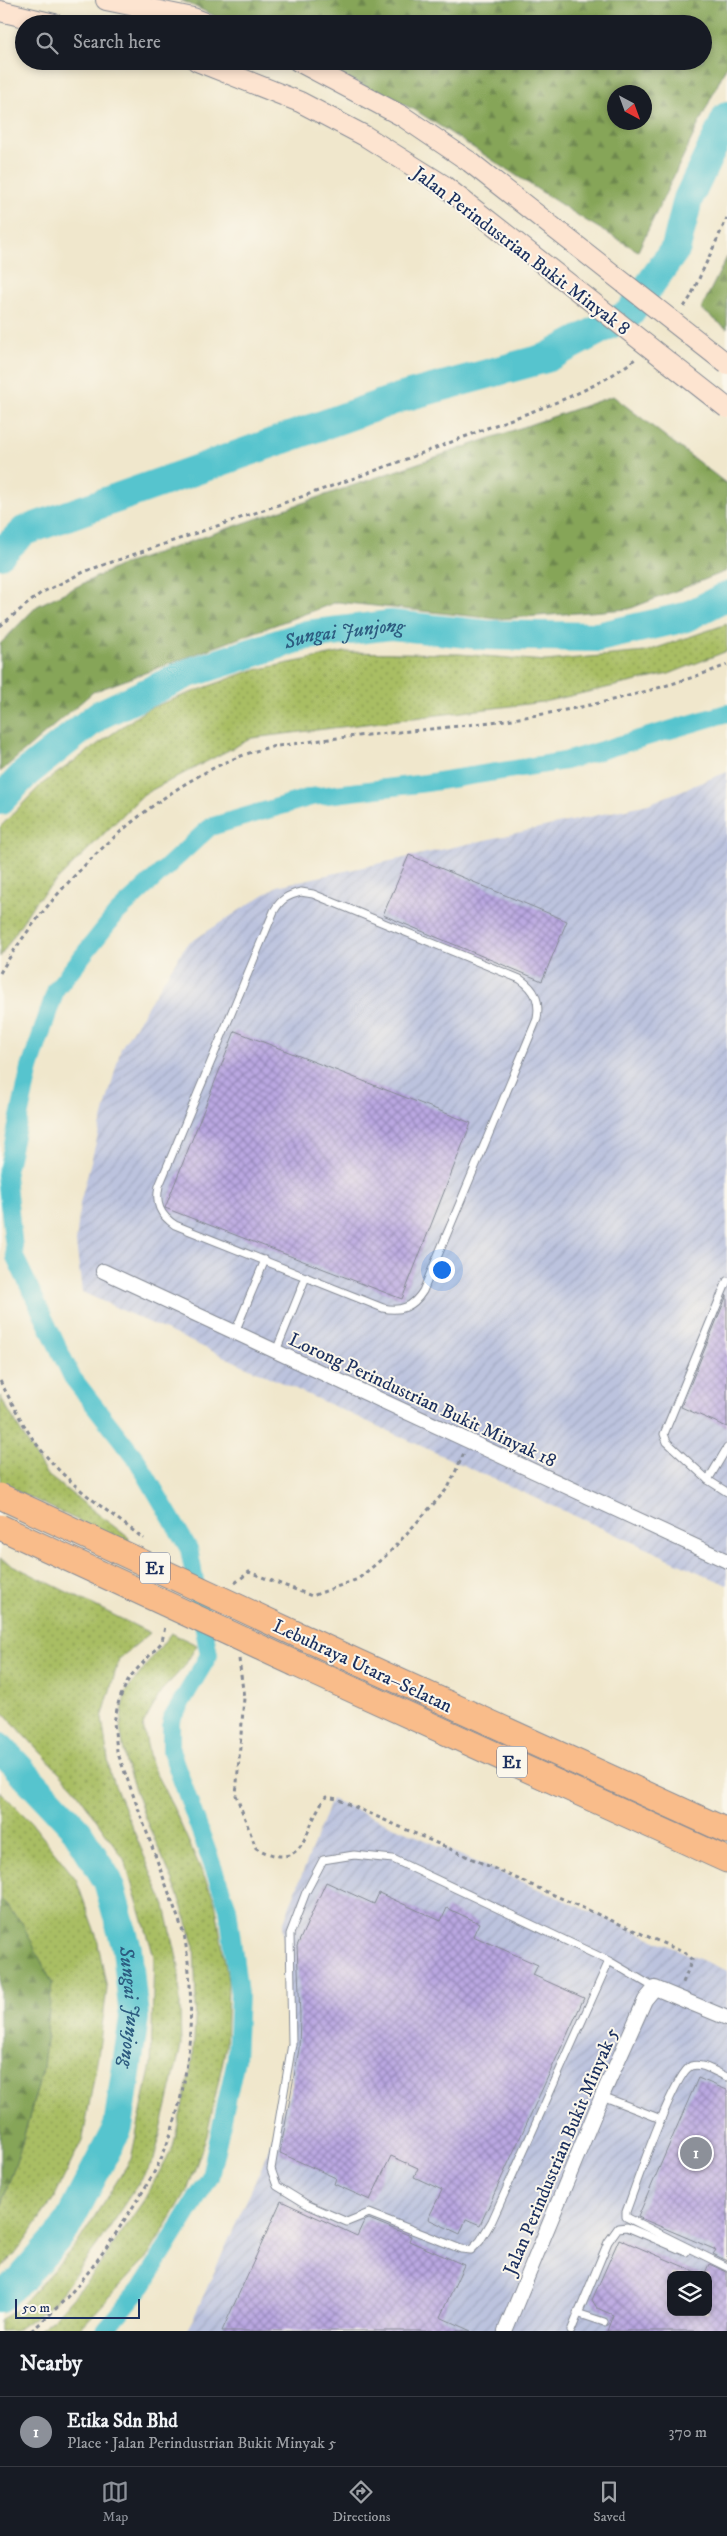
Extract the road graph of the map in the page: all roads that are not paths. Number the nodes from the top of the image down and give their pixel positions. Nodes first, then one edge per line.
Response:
1 (106, 0) edge
2 (0, 11) edge
3 (17, 15) edge
4 (137, 15) edge
5 (220, 70) edge
6 (315, 70) edge
7 (727, 364) edge
8 (727, 408) edge
9 (265, 1260) junction
10 (103, 1271) dead end
11 (306, 1277) junction
12 (727, 1282) edge
13 (235, 1332) junction
14 (276, 1352) junction
15 (727, 1448) edge
16 (708, 1480) junction
17 (727, 1492) edge
18 (0, 1496) edge
19 (0, 1527) edge
20 (727, 1561) edge
21 (727, 1831) edge
22 (727, 1860) edge
23 (609, 1961) junction
24 (655, 1988) junction
25 (727, 2018) edge
26 (727, 2077) edge
27 (602, 2096) junction
28 (661, 2119) junction
29 (727, 2268) edge
30 (577, 2313) junction
31 (604, 2322) dead end
32 (505, 2331) edge
33 (571, 2331) edge

1 - 4 street
2 - 3 street
5 - 8 street, Jalan Perindustrian Bukit Minyak 8, bridge
6 - 7 street, Jalan Perindustrian Bukit Minyak 8, bridge
9 - 11 lane
9 - 11 lane
9 - 13 lane
10 - 13 street, Lorong Perindustrian Bukit Minyak 18
11 - 14 lane
12 - 16 lane
13 - 14 street, Lorong Perindustrian Bukit Minyak 18
14 - 20 street, Lorong Perindustrian Bukit Minyak 18
15 - 16 lane
16 - 17 lane
18 - 21 highway, Lebuhraya Utara–Selatan / E1, bridge
19 - 22 highway, Lebuhraya Utara–Selatan / E1, bridge
23 - 23 lane
23 - 24 lane
24 - 25 street
24 - 27 street, Jalan Perindustrian Bukit Minyak 5
26 - 28 lane
27 - 28 lane
27 - 32 street, Jalan Perindustrian Bukit Minyak 5
28 - 29 lane
29 - 30 lane
30 - 31 lane
30 - 33 lane

